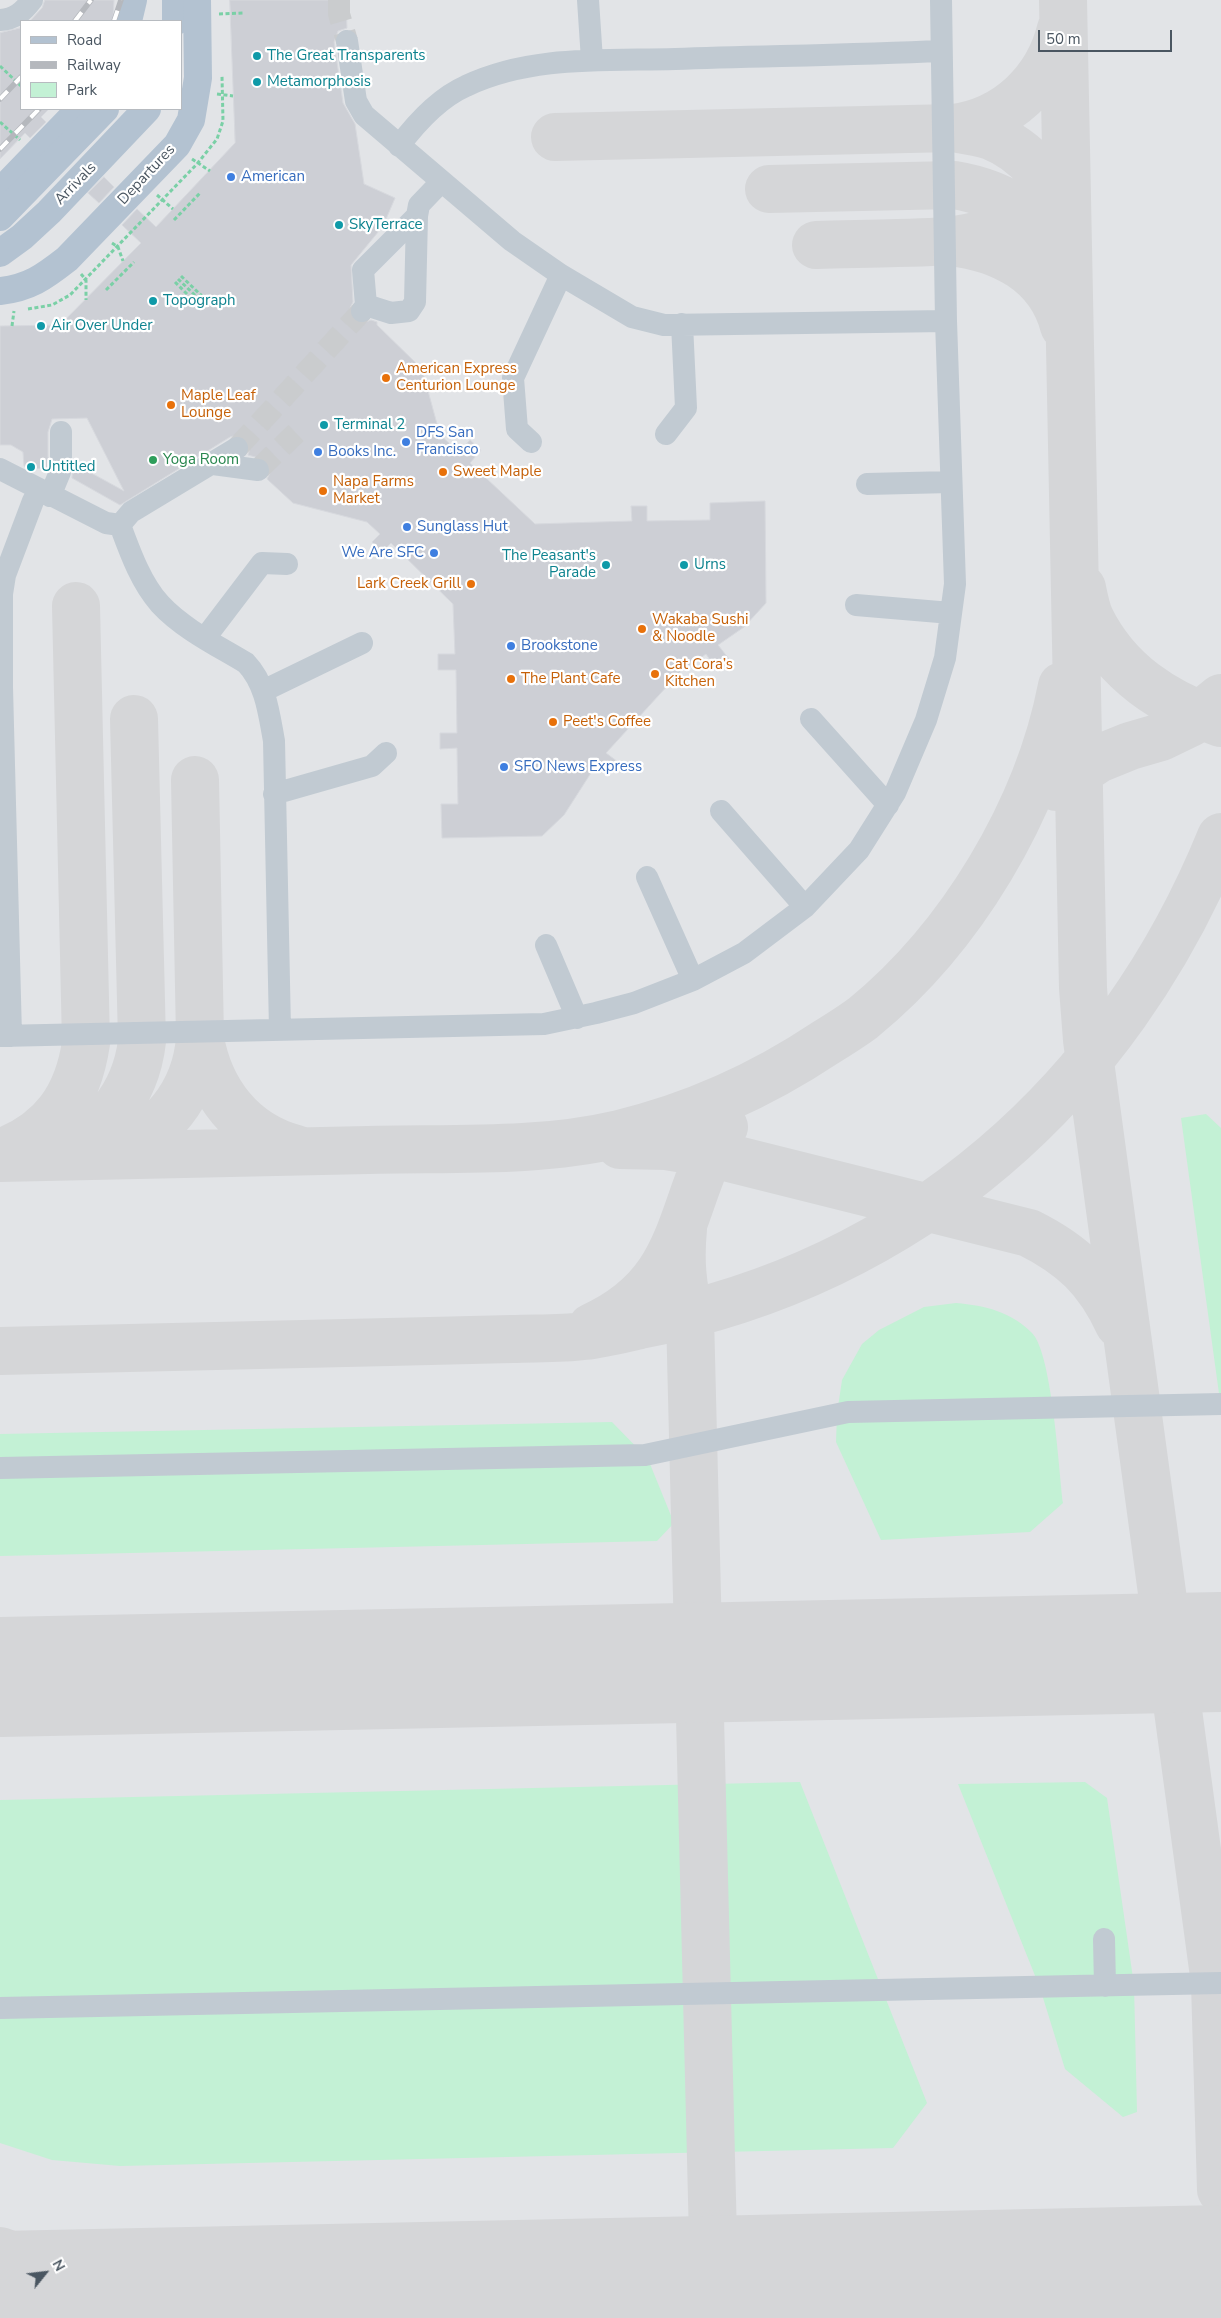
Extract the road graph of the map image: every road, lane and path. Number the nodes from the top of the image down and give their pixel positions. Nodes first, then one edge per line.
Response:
1 (32, 0) edge
2 (176, 0) edge
3 (197, 0) edge
4 (588, 0) edge
5 (941, 0) edge
6 (0, 20) edge
7 (176, 20) edge
8 (347, 41) tunnel mouth
9 (941, 51) junction
10 (592, 60) junction
11 (0, 66) edge
12 (20, 85) edge
13 (79, 110) edge
14 (104, 110) edge
15 (146, 110) edge
16 (399, 146) junction
17 (441, 182) junction
18 (0, 192) edge
19 (201, 192) dead end
20 (416, 216) junction
21 (0, 218) edge
22 (174, 220) dead end
23 (0, 253) edge
24 (134, 262) dead end
25 (561, 274) junction
26 (106, 290) dead end
27 (0, 291) edge
28 (202, 299) dead end
29 (197, 304) dead end
30 (946, 321) junction
31 (682, 324) junction
32 (61, 432) dead end
33 (666, 434) dead end
34 (531, 442) dead end
35 (237, 448) tunnel mouth
36 (213, 464) junction
37 (0, 469) edge
38 (258, 470) dead end
39 (951, 482) junction
40 (867, 484) dead end
41 (45, 493) junction
42 (120, 525) junction
43 (287, 564) dead end
44 (856, 605) dead end
45 (951, 613) junction
46 (1, 622) edge
47 (205, 638) junction
48 (362, 643) dead end
49 (263, 691) junction
50 (811, 718) dead end
51 (386, 753) dead end
52 (2, 754) edge
53 (274, 794) junction
54 (888, 805) junction
55 (721, 811) dead end
56 (4, 877) edge
57 (647, 877) dead end
58 (805, 907) junction
59 (546, 945) dead end
60 (694, 980) junction
61 (577, 1018) junction
62 (280, 1030) junction
63 (6, 1036) edge
64 (1221, 1404) edge
65 (0, 1468) edge
66 (1104, 1939) dead end
67 (1221, 1983) edge
68 (1105, 1986) junction
69 (0, 2008) edge

1 - 6 lane
2 - 7 main road
3 - 27 main road, Departures, bridge
4 - 10 lane
5 - 9 lane
8 - 16 lane
9 - 10 lane
9 - 30 lane
10 - 16 lane
11 - 12 path
13 - 18 main road
14 - 21 main road, bridge
15 - 23 main road, Arrivals
16 - 17 lane
17 - 20 lane
17 - 25 lane
19 - 22 path
20 - 20 lane
24 - 26 path
25 - 31 lane
25 - 34 lane
28 - 29 path
30 - 31 lane
30 - 39 lane
31 - 33 lane
32 - 41 lane
35 - 36 lane
36 - 38 lane
36 - 42 lane
37 - 41 lane
39 - 40 lane
39 - 45 lane
41 - 42 lane
41 - 46 lane
42 - 47 lane
43 - 47 lane
44 - 45 lane
45 - 54 lane
46 - 52 lane
47 - 49 lane
48 - 49 lane
49 - 53 lane
50 - 54 lane
51 - 53 lane
52 - 56 lane
53 - 62 lane
54 - 58 lane
55 - 58 lane
56 - 63 lane
57 - 60 lane
58 - 60 lane
59 - 61 lane
60 - 61 lane
61 - 62 lane
62 - 63 lane
64 - 65 lane
66 - 68 lane
67 - 68 lane
68 - 69 lane

